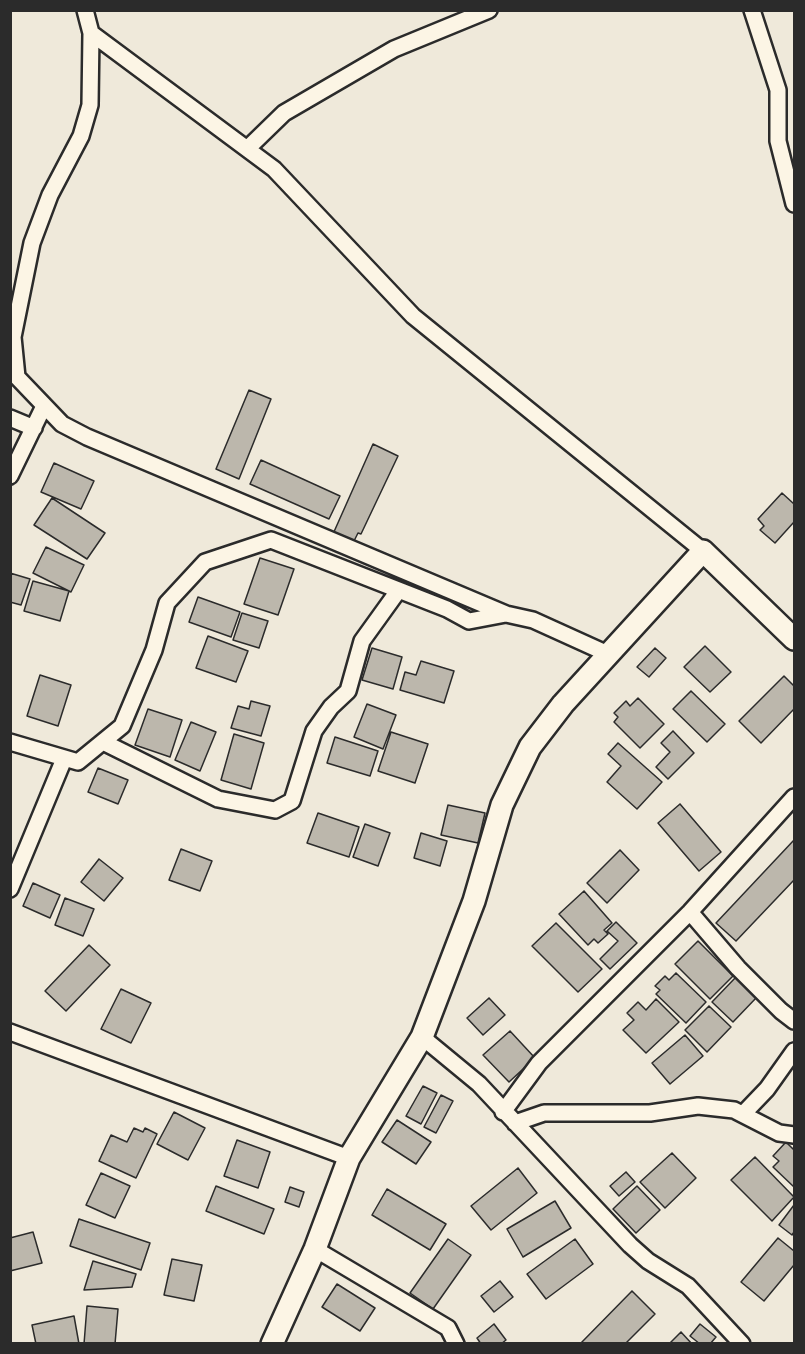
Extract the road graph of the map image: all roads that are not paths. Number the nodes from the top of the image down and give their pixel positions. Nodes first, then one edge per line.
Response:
1 (84, 10) edge
2 (489, 10) edge
3 (752, 10) edge
4 (91, 33) junction
5 (247, 149) junction
6 (795, 204) edge
7 (43, 408) junction
8 (10, 418) edge
9 (34, 428) junction
10 (10, 476) edge
11 (702, 551) junction
12 (398, 591) junction
13 (506, 614) junction
14 (795, 639) edge
15 (608, 654) junction
16 (10, 742) edge
17 (103, 742) junction
18 (64, 759) junction
19 (795, 797) edge
20 (10, 889) edge
21 (690, 912) junction
22 (795, 1021) edge
23 (13, 1029) edge
24 (422, 1036) junction
25 (795, 1051) edge
26 (503, 1112) junction
27 (744, 1113) junction
28 (515, 1123) junction
29 (795, 1135) edge
30 (349, 1158) junction
31 (315, 1249) junction
32 (272, 1344) edge
33 (456, 1344) edge
34 (742, 1344) edge

1 - 4 street
2 - 5 street
3 - 6 street
4 - 5 street
4 - 7 street
5 - 11 street
7 - 9 street
7 - 13 street
8 - 9 street
9 - 10 street
11 - 14 street
11 - 15 street
12 - 13 street
12 - 17 street
12 - 17 street
13 - 15 street
15 - 24 street
16 - 18 street
17 - 18 street
18 - 20 street
19 - 21 street
21 - 22 street
21 - 26 street
23 - 30 street
24 - 26 street
24 - 30 street
25 - 27 street
26 - 28 street
27 - 28 street
27 - 29 street
28 - 34 street
30 - 31 street
31 - 32 street
31 - 33 street

